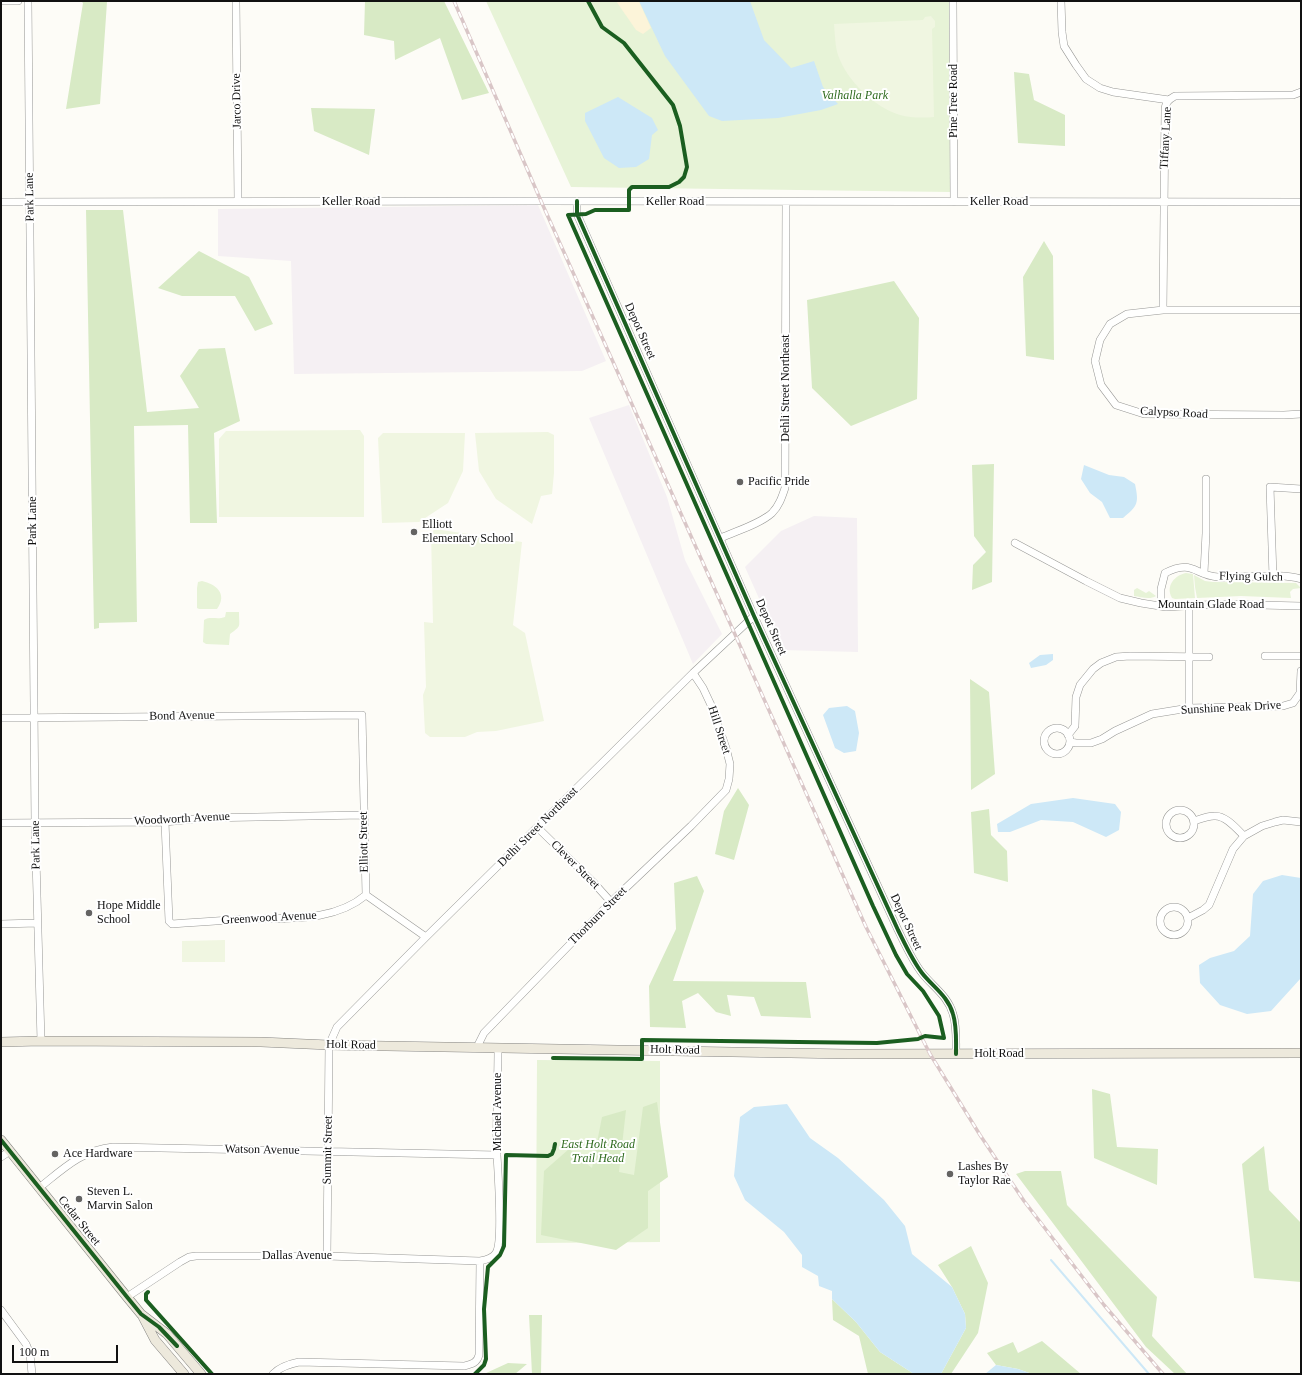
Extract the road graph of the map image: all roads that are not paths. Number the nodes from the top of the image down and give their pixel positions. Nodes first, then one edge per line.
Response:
1 (1, 1) edge
2 (18, 1) edge
3 (28, 1) edge
4 (236, 1) edge
5 (954, 1) edge
6 (1061, 1) edge
7 (1301, 92) edge
8 (1169, 100) junction
9 (238, 201) junction
10 (577, 201) junction
11 (1, 202) edge
12 (30, 202) junction
13 (786, 202) junction
14 (954, 202) junction
15 (1164, 202) junction
16 (1301, 202) edge
17 (1163, 310) junction
18 (1301, 310) edge
19 (1301, 414) edge
20 (1206, 479) dead end
21 (1301, 490) edge
22 (721, 538) junction
23 (1015, 543) dead end
24 (1204, 573) junction
25 (1273, 577) junction
26 (1301, 579) edge
27 (1189, 605) junction
28 (1161, 606) junction
29 (1301, 606) edge
30 (754, 616) junction
31 (1265, 656) dead end
32 (1301, 656) edge
33 (1189, 657) junction
34 (1209, 657) dead end
35 (1301, 671) edge
36 (693, 673) junction
37 (1300, 689) edge
38 (1189, 708) junction
39 (362, 715) joint
40 (1, 718) edge
41 (34, 718) junction
42 (726, 790) joint
43 (364, 815) junction
44 (1194, 820) junction
45 (35, 822) junction
46 (165, 822) junction
47 (1301, 822) edge
48 (1, 823) edge
49 (538, 828) junction
50 (1244, 836) junction
51 (366, 895) junction
52 (611, 902) junction
53 (1188, 918) junction
54 (37, 923) junction
55 (1, 924) edge
56 (426, 937) junction
57 (41, 1041) junction
58 (1, 1042) edge
59 (329, 1045) junction
60 (477, 1047) junction
61 (498, 1048) junction
62 (1301, 1053) edge
63 (956, 1054) junction
64 (1, 1140) edge
65 (10, 1151) junction
66 (328, 1151) junction
67 (497, 1155) junction
68 (1, 1157) edge
69 (39, 1188) junction
70 (327, 1256) junction
71 (480, 1261) junction
72 (127, 1297) junction
73 (1, 1310) edge
74 (141, 1314) junction
75 (32, 1374) edge
76 (184, 1374) edge
77 (202, 1374) edge
78 (273, 1374) edge

1 - 2 street
3 - 12 street, Park Lane
4 - 9 street, Jarco Drive
5 - 14 street, Pine Tree Road
6 - 8 street
7 - 8 street, Tiffany Lane
8 - 15 street, Tiffany Lane
9 - 10 street, Keller Road
9 - 12 street, Keller Road
10 - 13 street, Keller Road
10 - 22 street, Depot Street
11 - 12 street, Keller Road
12 - 41 street, Park Lane
13 - 14 street, Keller Road
13 - 22 street, Dehli Street Northeast
14 - 15 street, Keller Road
15 - 16 street, Keller Road
15 - 17 street, Tiffany Lane
17 - 18 street, Calypso Road
17 - 19 street, Calypso Road
20 - 24 street
21 - 25 street
22 - 30 street, Depot Street
23 - 28 street, Mountain Glade Road
24 - 25 street, Flying Gulch
24 - 28 street, Flying Gulch
25 - 26 street, Flying Gulch
27 - 28 street, Mountain Glade Road
27 - 29 street, Mountain Glade Road
27 - 33 street
30 - 36 street, Delhi Street Northeast
30 - 63 street, Depot Street
31 - 32 street
33 - 34 street
33 - 38 street
33 - 38 street, Sunshine Peak Drive
35 - 37 street, Sunshine Peak Drive
36 - 42 street, Hill Street
36 - 49 street, Delhi Street Northeast
37 - 38 street, Sunshine Peak Drive
39 - 41 street, Bond Avenue
39 - 43 street, Elliott Street
40 - 41 street, Bond Avenue
41 - 45 street, Park Lane
42 - 52 street, Thorburn Street
43 - 46 street, Woodworth Avenue
43 - 51 street, Elliott Street
44 - 44 street
44 - 50 street
45 - 46 street, Woodworth Avenue
45 - 48 street, Woodworth Avenue
45 - 54 street, Park Lane
46 - 51 street, Greenwood Avenue
47 - 50 street
49 - 52 street, Clever Street
49 - 56 street, Delhi Street Northeast
50 - 53 street
51 - 56 street
52 - 60 street, Thorburn Street
53 - 53 street
54 - 55 street
54 - 57 street, Park Lane
56 - 59 street, Delhi Street Northeast
57 - 58 main road, Holt Road
57 - 59 main road, Holt Road
59 - 60 main road, Holt Road
59 - 66 street, Summit Street
60 - 61 main road, Holt Road
61 - 63 main road, Holt Road
61 - 67 street, Michael Avenue
62 - 63 main road, Holt Road
64 - 65 main road, Cedar Street
65 - 68 street
65 - 69 main road, Cedar Street
66 - 67 street, Watson Avenue
66 - 69 street, Watson Avenue
66 - 70 street, Summit Street
67 - 71 street, Michael Avenue
69 - 72 main road, Cedar Street
70 - 71 street, Dallas Avenue
70 - 72 street, Dallas Avenue
71 - 78 street
72 - 74 main road, Cedar Street
73 - 75 street
74 - 76 main road
74 - 77 main road

